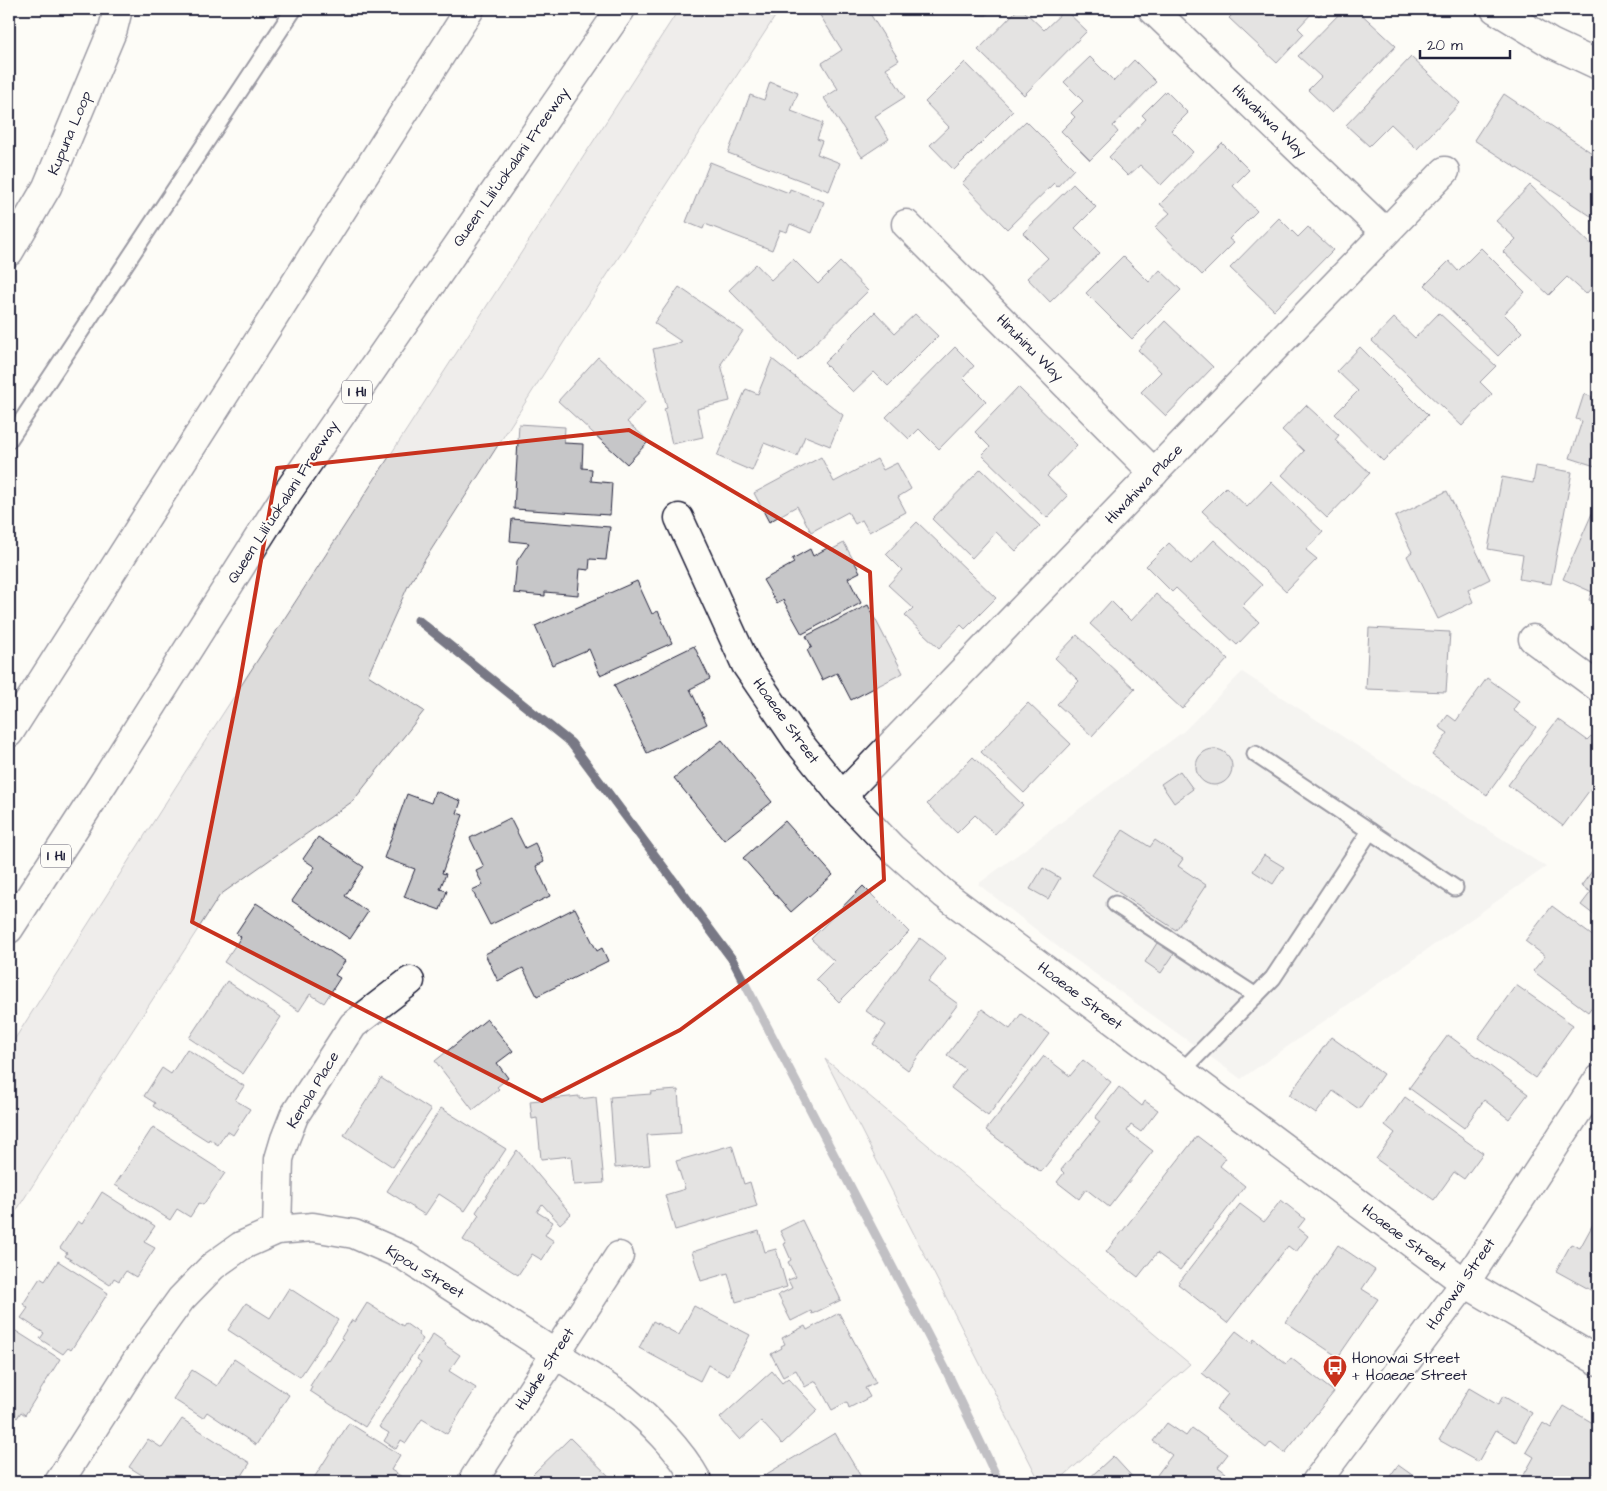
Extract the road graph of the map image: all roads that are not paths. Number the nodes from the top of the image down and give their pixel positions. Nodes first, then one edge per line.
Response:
1 (118, 9) edge
2 (294, 9) edge
3 (470, 9) edge
4 (621, 9) edge
5 (1152, 9) edge
6 (1495, 9) edge
7 (1598, 65) edge
8 (1445, 171) dead end
9 (906, 224) dead end
10 (1385, 232) junction
11 (9, 252) edge
12 (9, 440) edge
13 (1154, 473) junction
14 (679, 518) dead end
15 (1533, 639) dead end
16 (1598, 687) edge
17 (9, 733) edge
18 (1255, 754) dead end
19 (104, 782) junction
20 (842, 796) junction
21 (1370, 831) junction
22 (1455, 888) dead end
23 (1115, 904) dead end
24 (9, 929) edge
25 (9, 949) edge
26 (410, 981) dead end
27 (1256, 996) junction
28 (1182, 1072) junction
29 (1598, 1080) edge
30 (277, 1230) junction
31 (620, 1256) dead end
32 (1465, 1283) junction
33 (554, 1354) junction
34 (1598, 1361) edge
35 (59, 1482) edge
36 (472, 1482) edge
37 (698, 1482) edge
38 (1316, 1482) edge

1 - 11 main road, Kupuna Loop
2 - 12 lane
3 - 17 main road
4 - 19 main road, Queen Liliʻuokalani Freeway / I H1
5 - 10 main road, Hiwahiwa Way
6 - 7 main road
8 - 10 main road, Hiwahiwa Place
9 - 13 main road, Hinuhinu Way
10 - 13 main road, Hiwahiwa Place
13 - 20 main road, Hiwahiwa Place
14 - 20 main road, Hoaeae Street
15 - 16 main road
18 - 21 lane
19 - 24 main road, Queen Liliʻuokalani Freeway / I H1
19 - 25 main road
20 - 28 main road, Hoaeae Street
21 - 22 lane
21 - 27 lane
23 - 27 lane
26 - 30 main road, Kenola Place
27 - 28 lane
28 - 32 main road, Hoaeae Street
29 - 32 main road, Honowai Street
30 - 33 main road, Kipou Street
30 - 35 main road, Kipou Street
31 - 33 main road, Hulahe Street
32 - 34 main road, Hoaeae Street
32 - 38 main road, Honowai Street
33 - 36 main road, Hulahe Street
33 - 37 main road, Kipou Street

